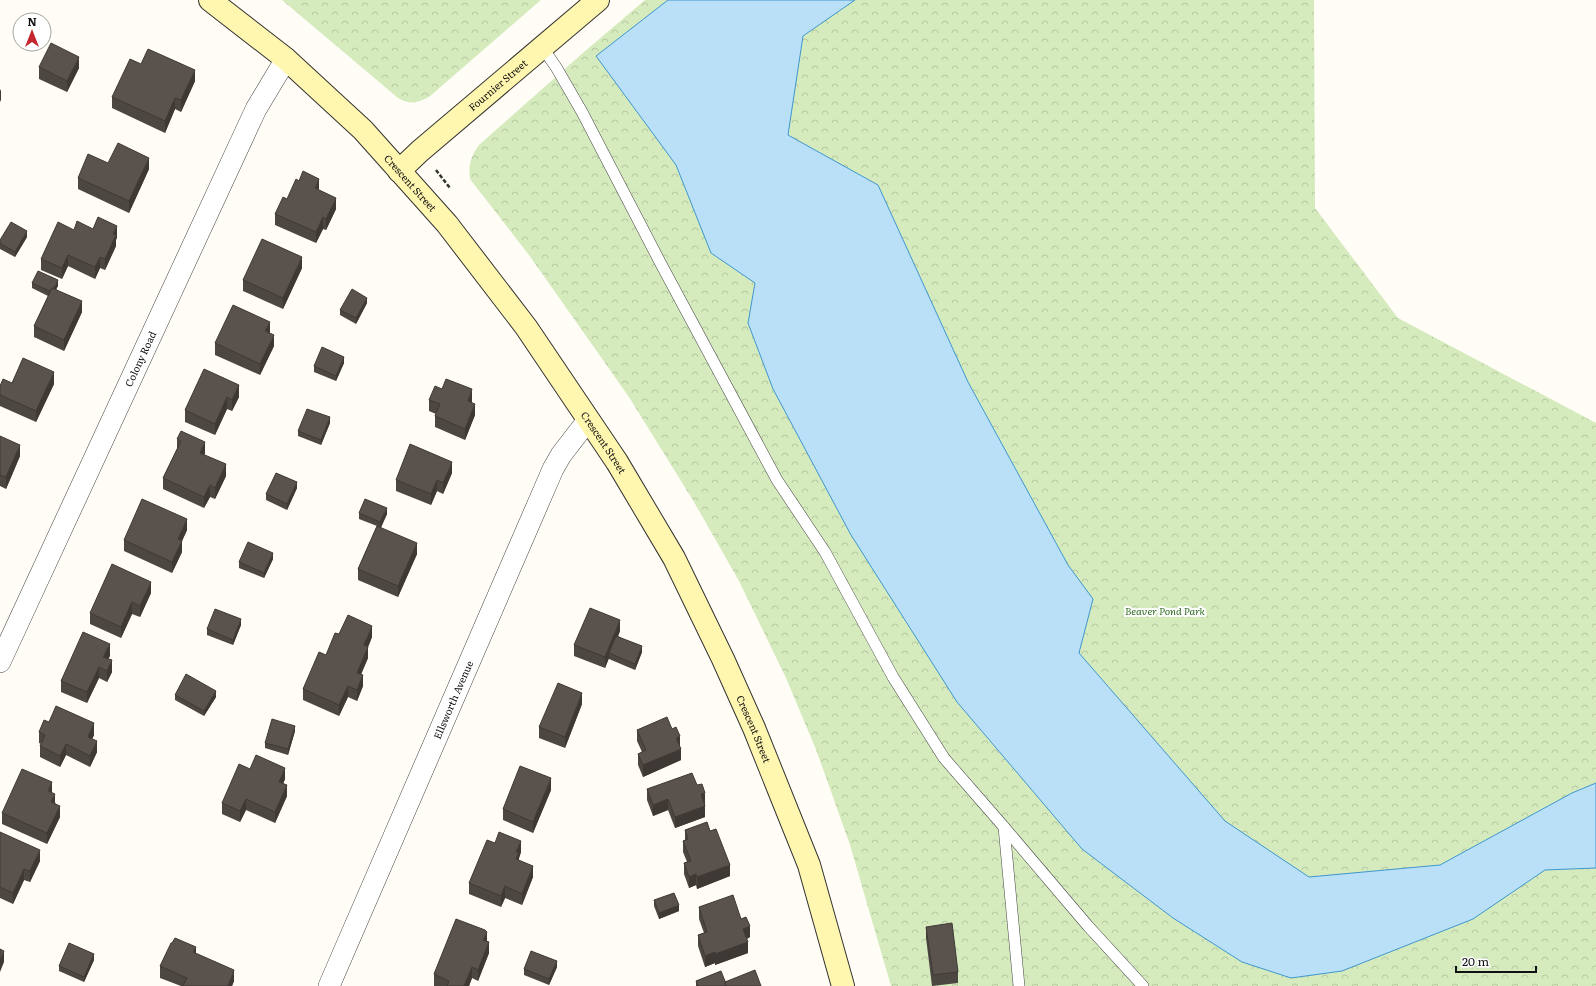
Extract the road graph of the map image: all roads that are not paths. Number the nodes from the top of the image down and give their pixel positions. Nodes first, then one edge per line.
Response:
1 (210, 0) edge
2 (598, 0) edge
3 (542, 47) junction
4 (286, 59) junction
5 (399, 171) junction
6 (588, 420) junction
7 (0, 662) edge
8 (1004, 827) junction
9 (329, 986) edge
10 (844, 986) edge
11 (1019, 986) edge
12 (1142, 986) edge

1 - 4 street, Crescent Street
2 - 3 street, Fournier Street
3 - 5 street, Fournier Street
3 - 8 lane
4 - 5 street, Crescent Street
4 - 7 street, Colony Road
5 - 6 street, Crescent Street
6 - 9 street, Ellsworth Avenue
6 - 10 street, Crescent Street
8 - 11 lane
8 - 12 lane

